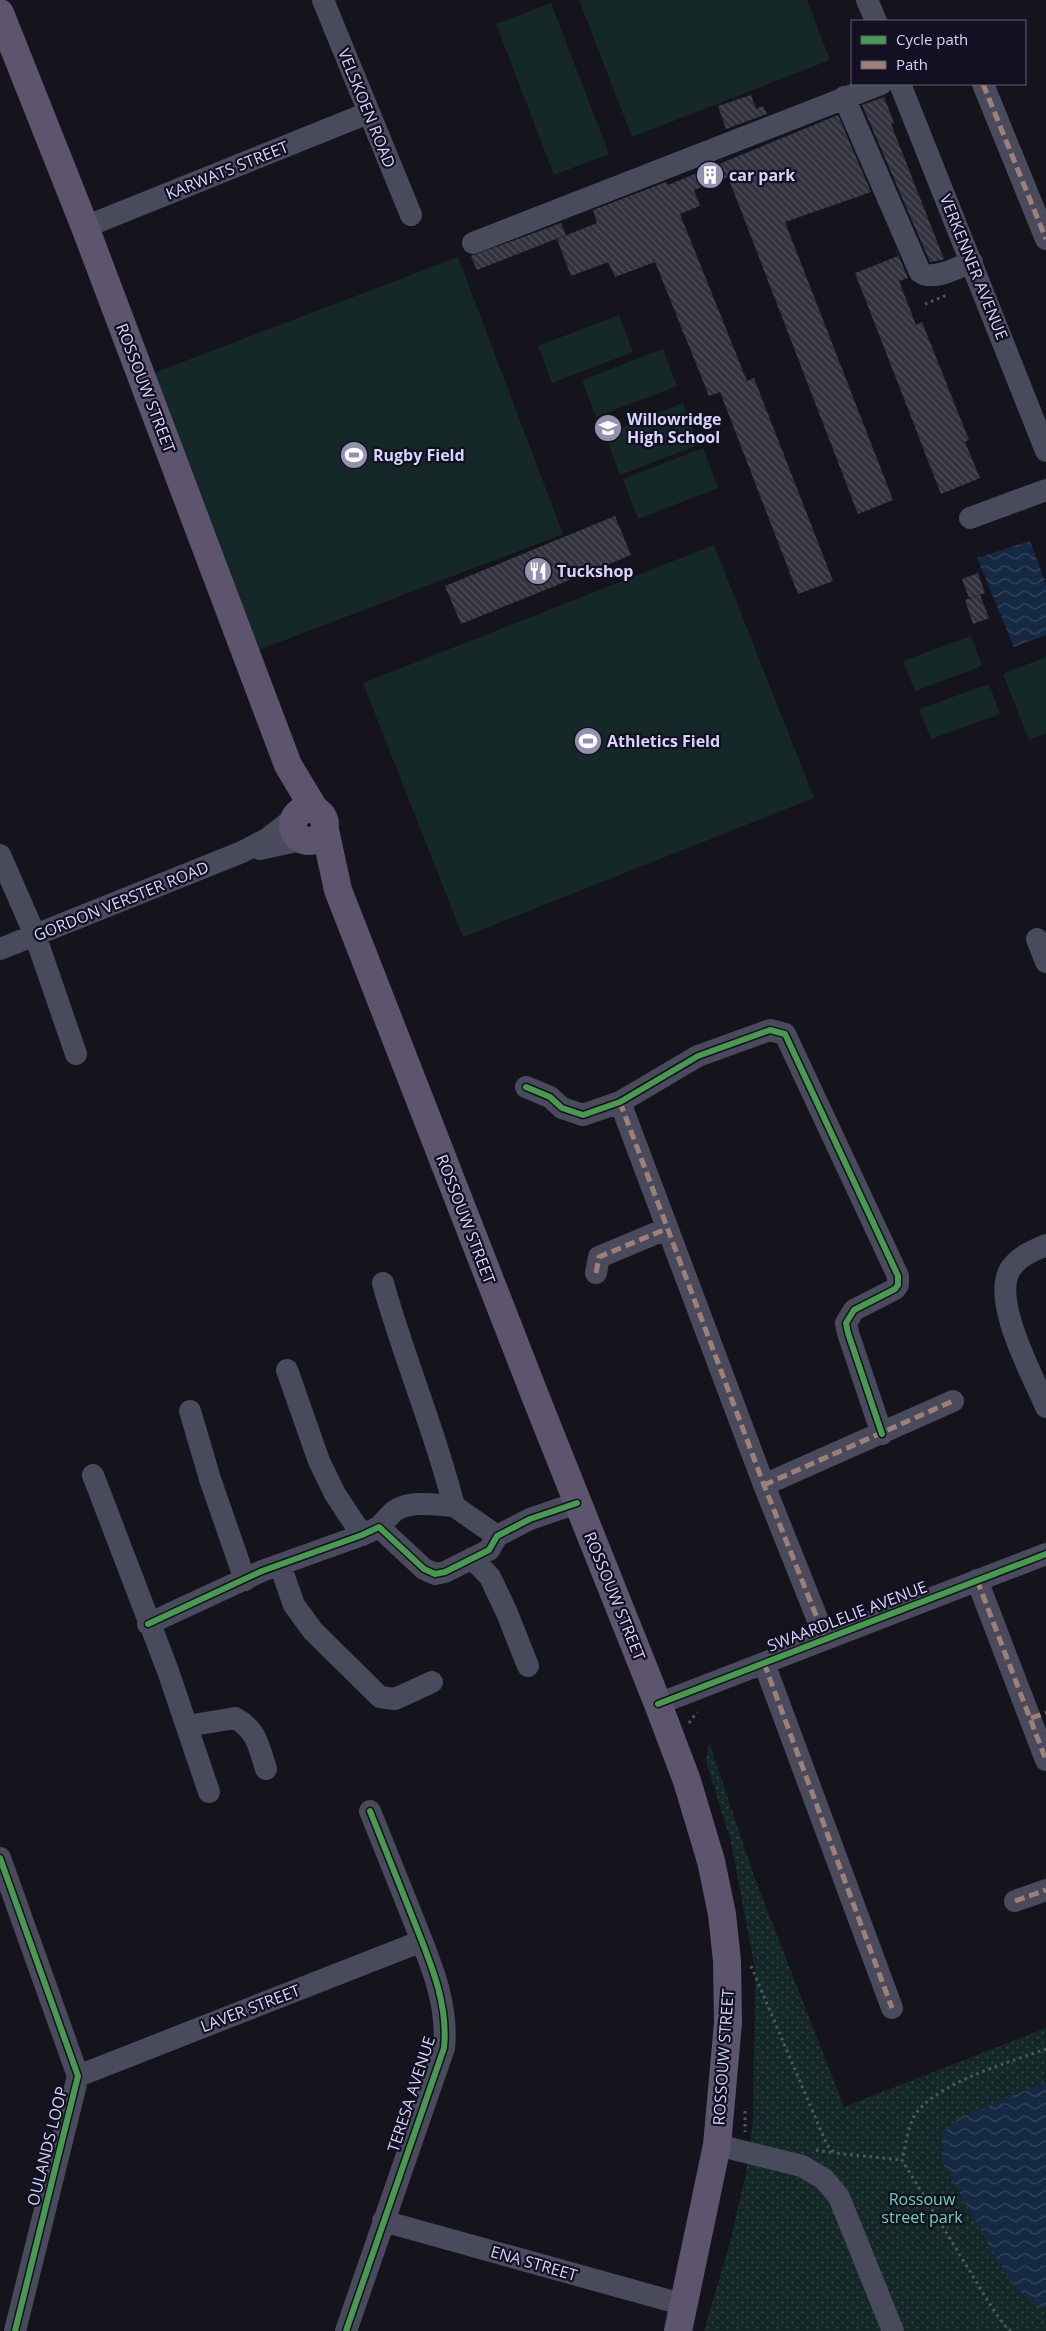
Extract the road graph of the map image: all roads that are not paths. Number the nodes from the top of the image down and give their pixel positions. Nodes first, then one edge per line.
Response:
1 (323, 0) edge
2 (868, 0) edge
3 (0, 14) edge
4 (876, 20) edge
5 (878, 85) edge
6 (900, 85) edge
7 (983, 85) edge
8 (844, 97) junction
9 (368, 113) junction
10 (411, 215) dead end
11 (85, 227) junction
12 (1046, 239) edge
13 (473, 244) dead end
14 (972, 262) junction
15 (1046, 451) edge
16 (1046, 490) edge
17 (970, 518) dead end
18 (306, 825) junction
19 (0, 855) edge
20 (35, 935) junction
21 (1037, 939) dead end
22 (0, 948) edge
23 (1046, 962) edge
24 (76, 1054) dead end
25 (526, 1087) dead end
26 (620, 1102) junction
27 (666, 1229) junction
28 (1046, 1245) edge
29 (596, 1273) dead end
30 (383, 1283) dead end
31 (287, 1370) dead end
32 (953, 1401) dead end
33 (1046, 1407) edge
34 (190, 1411) dead end
35 (882, 1434) junction
36 (93, 1475) dead end
37 (764, 1485) junction
38 (577, 1503) junction
39 (454, 1506) junction
40 (371, 1531) junction
41 (497, 1536) junction
42 (1046, 1554) edge
43 (472, 1558) junction
44 (280, 1565) junction
45 (245, 1580) junction
46 (977, 1580) junction
47 (148, 1624) junction
48 (826, 1638) junction
49 (764, 1662) junction
50 (528, 1666) dead end
51 (432, 1682) dead end
52 (658, 1704) junction
53 (1039, 1715) edge
54 (187, 1726) junction
55 (1046, 1760) edge
56 (266, 1769) dead end
57 (209, 1792) dead end
58 (370, 1811) dead end
59 (0, 1858) edge
60 (1046, 1890) edge
61 (1015, 1901) dead end
62 (422, 1941) junction
63 (892, 2008) dead end
64 (78, 2076) junction
65 (728, 2148) junction
66 (383, 2220) junction
67 (685, 2305) junction
68 (15, 2331) edge
69 (346, 2331) edge
70 (678, 2331) edge
71 (893, 2331) edge

1 - 9 street, VELSKOEN ROAD
2 - 4 street
3 - 11 main road, ROSSOUW STREET
5 - 8 street
6 - 14 street, VERKENNER AVENUE
7 - 12 street
8 - 13 street
8 - 14 street
9 - 10 street, VELSKOEN ROAD
9 - 11 street, KARWATS STREET
11 - 18 main road, ROSSOUW STREET
14 - 15 street, VERKENNER AVENUE
16 - 17 street
18 - 20 street, GORDON VERSTER ROAD
18 - 38 main road, ROSSOUW STREET
19 - 20 street
20 - 22 street, GORDON VERSTER ROAD
20 - 24 street
21 - 23 street
25 - 26 street
26 - 27 street
26 - 35 street
27 - 29 street
27 - 37 street
28 - 33 street
30 - 39 street
31 - 40 street
32 - 35 street
34 - 45 street
35 - 37 street
36 - 47 street
37 - 48 street
38 - 41 street
38 - 52 main road, ROSSOUW STREET
39 - 40 street
39 - 41 street
40 - 43 street
40 - 44 street
41 - 43 street
42 - 46 street, SWAARDLELIE AVENUE
43 - 50 street
44 - 45 street
44 - 51 street
45 - 47 street
46 - 48 street, SWAARDLELIE AVENUE
46 - 53 street
47 - 54 street
48 - 49 street, SWAARDLELIE AVENUE
49 - 52 street, SWAARDLELIE AVENUE
49 - 63 street
52 - 65 main road, ROSSOUW STREET
53 - 55 street
54 - 56 street
54 - 57 street
58 - 62 street, TERESA AVENUE
59 - 64 street, OULANDS LOOP
60 - 61 street
62 - 64 street, LAVER STREET
62 - 66 street, TERESA AVENUE
64 - 68 street, OULANDS LOOP
65 - 67 main road, ROSSOUW STREET
65 - 71 street
66 - 67 street, ENA STREET
66 - 69 street, TERESA AVENUE
67 - 70 main road, ROSSOUW STREET

